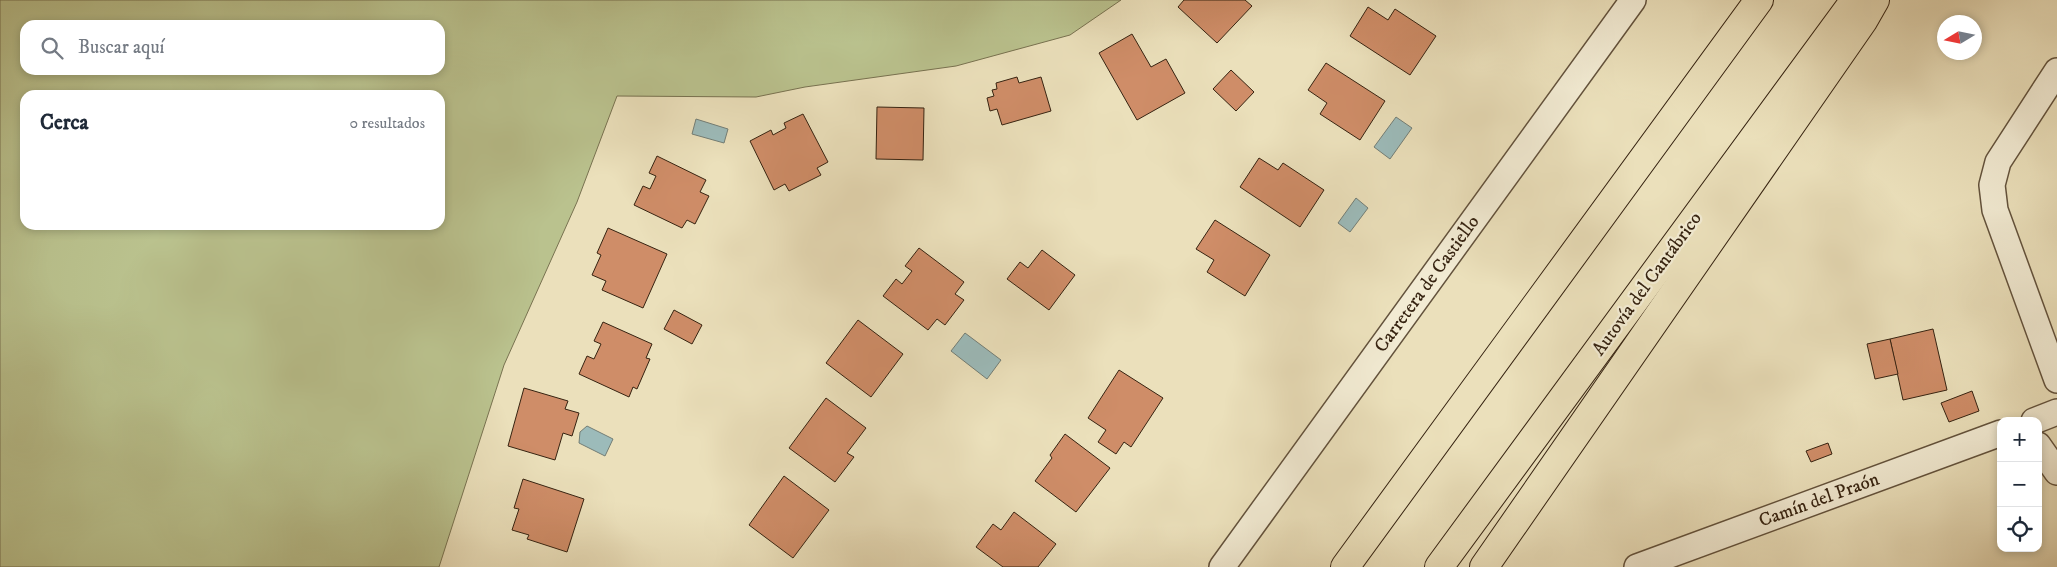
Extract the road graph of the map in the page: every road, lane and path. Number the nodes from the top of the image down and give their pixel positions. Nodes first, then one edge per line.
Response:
1 (1632, 0) edge
2 (1759, 0) edge
3 (1855, 0) edge
4 (1875, 0) edge
5 (2057, 71) edge
6 (2057, 380) edge
7 (2057, 412) edge
8 (2042, 418) edge
9 (1997, 434) edge
10 (2042, 451) edge
11 (2057, 472) edge
12 (1222, 567) edge
13 (1345, 567) edge
14 (1439, 567) edge
15 (1484, 567) edge
16 (1637, 567) edge

1 - 12 street, Carretera de Castiello
2 - 13 highway
3 - 14 highway, Autovía del Cantábrico
4 - 15 highway
5 - 6 street
7 - 8 street
9 - 16 street, Camín del Praón
10 - 11 street

